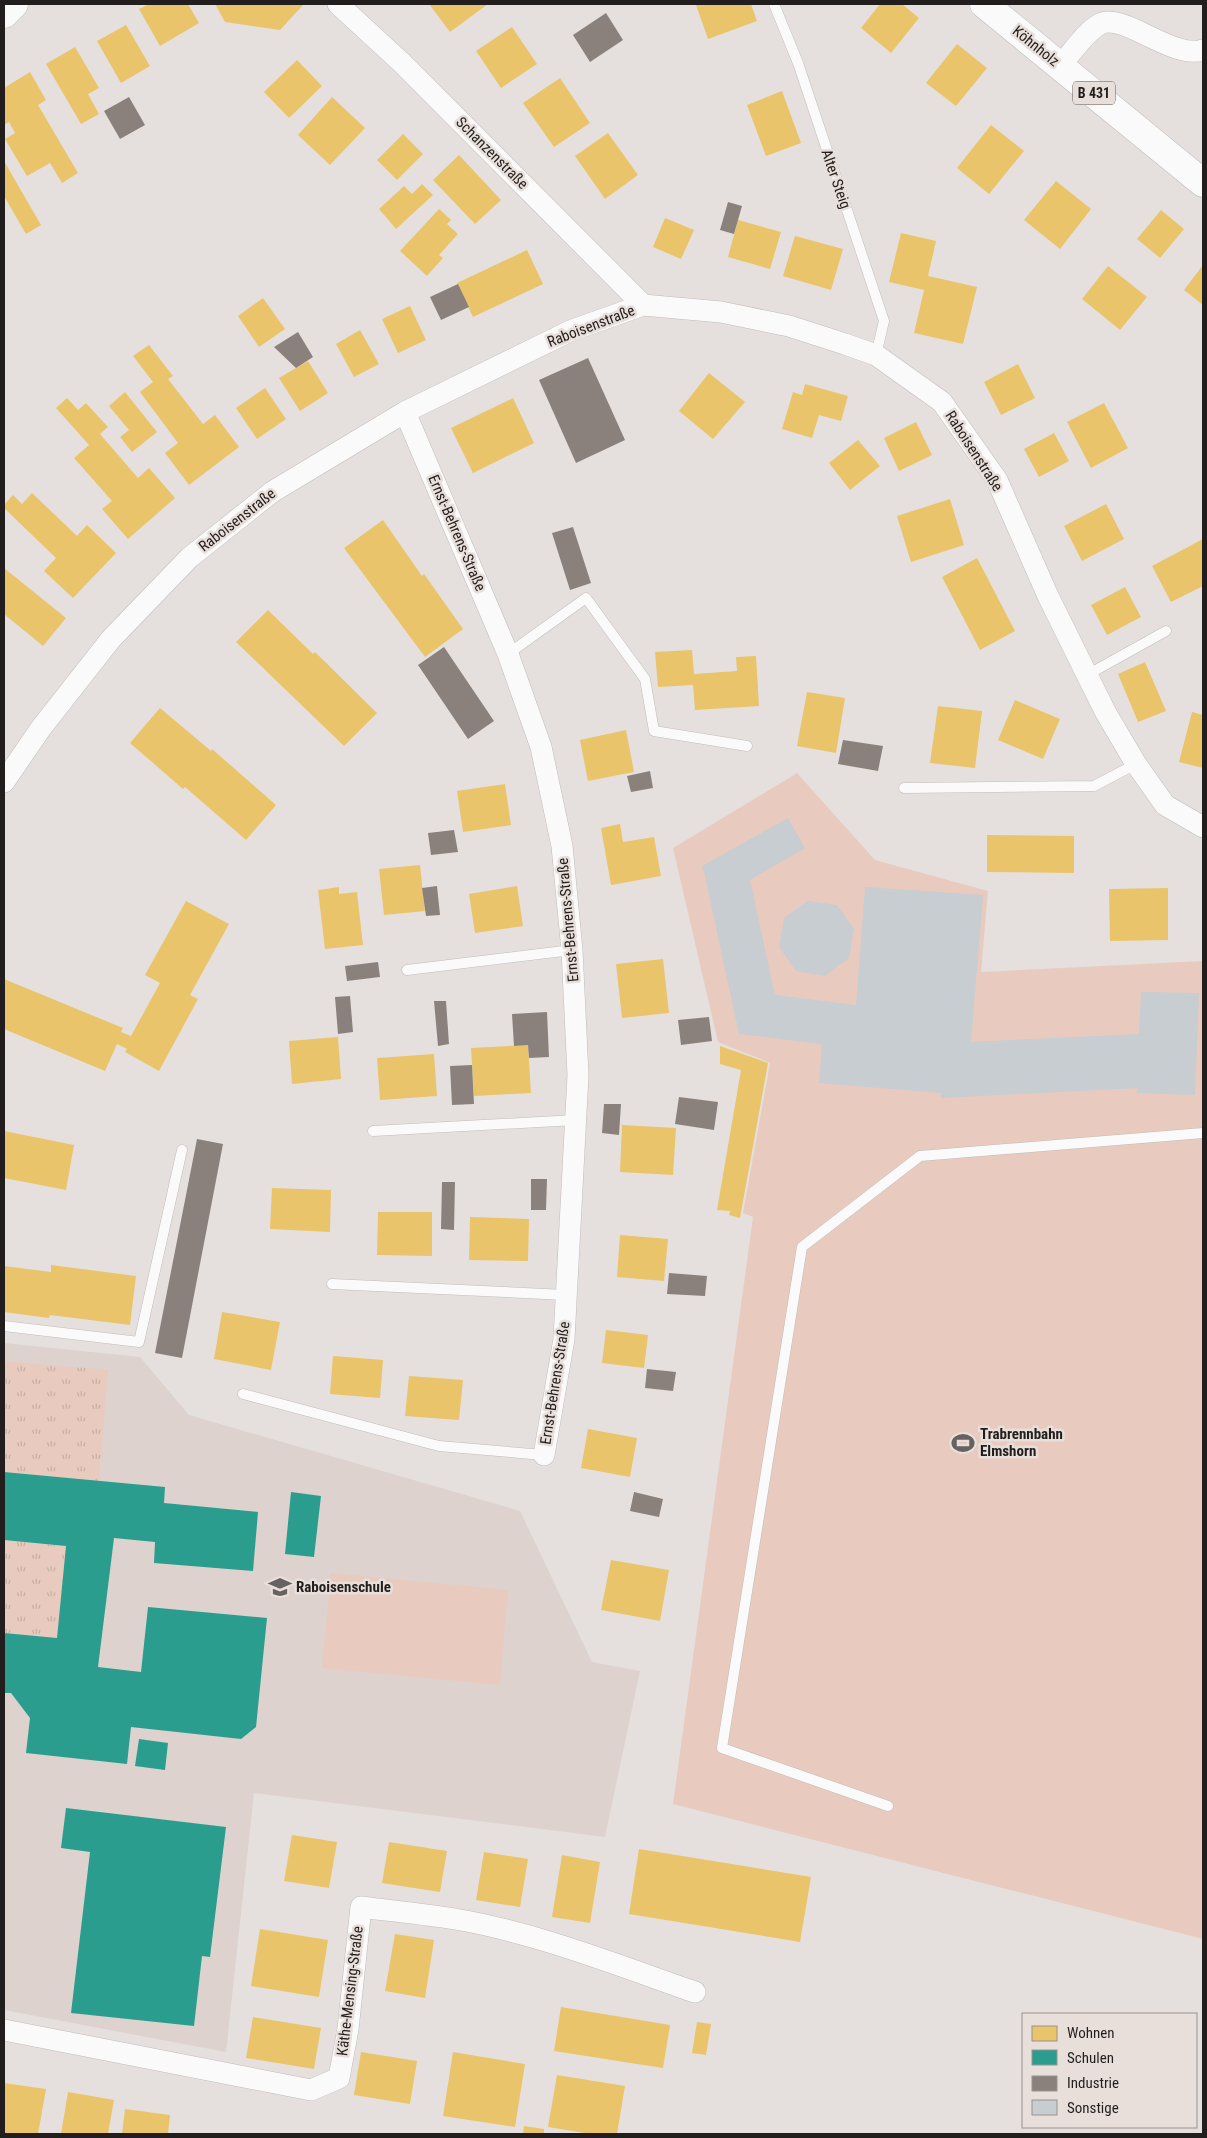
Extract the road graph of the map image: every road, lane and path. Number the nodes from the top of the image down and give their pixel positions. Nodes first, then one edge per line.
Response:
1 (14, 4) edge
2 (338, 4) edge
3 (774, 4) edge
4 (984, 4) edge
5 (4, 14) edge
6 (1203, 50) edge
7 (1060, 66) junction
8 (1203, 183) edge
9 (643, 306) junction
10 (876, 355) junction
11 (404, 412) junction
12 (1166, 631) dead end
13 (508, 654) junction
14 (1087, 675) junction
15 (747, 746) dead end
16 (1136, 764) junction
17 (4, 782) edge
18 (904, 788) dead end
19 (1203, 827) edge
20 (572, 950) junction
21 (408, 970) dead end
22 (576, 1120) junction
23 (373, 1131) dead end
24 (1203, 1133) edge
25 (182, 1150) dead end
26 (332, 1284) dead end
27 (566, 1295) junction
28 (4, 1326) edge
29 (243, 1394) dead end
30 (544, 1455) joint
31 (888, 1806) dead end
32 (695, 1992) dead end
33 (4, 2030) edge

1 - 5 main road
2 - 9 street, Schanzenstraße
3 - 10 lane, Alter Steig
4 - 7 main road, Köhnholz / B 431
6 - 7 street
7 - 8 main road, Köhnholz / B 431
9 - 10 street, Raboisenstraße
9 - 11 street, Raboisenstraße
10 - 14 street, Raboisenstraße
11 - 13 street, Ernst-Behrens-Straße
11 - 17 street, Raboisenstraße
12 - 14 lane
13 - 15 lane
13 - 20 street, Ernst-Behrens-Straße
14 - 16 street, Raboisenstraße
16 - 18 lane
16 - 19 street, Raboisenstraße
20 - 21 lane
20 - 22 street, Ernst-Behrens-Straße
22 - 23 lane
22 - 27 street, Ernst-Behrens-Straße
24 - 31 lane
25 - 28 lane
26 - 27 lane
27 - 30 street, Ernst-Behrens-Straße
29 - 30 lane
32 - 33 street, Käthe-Mensing-Straße

